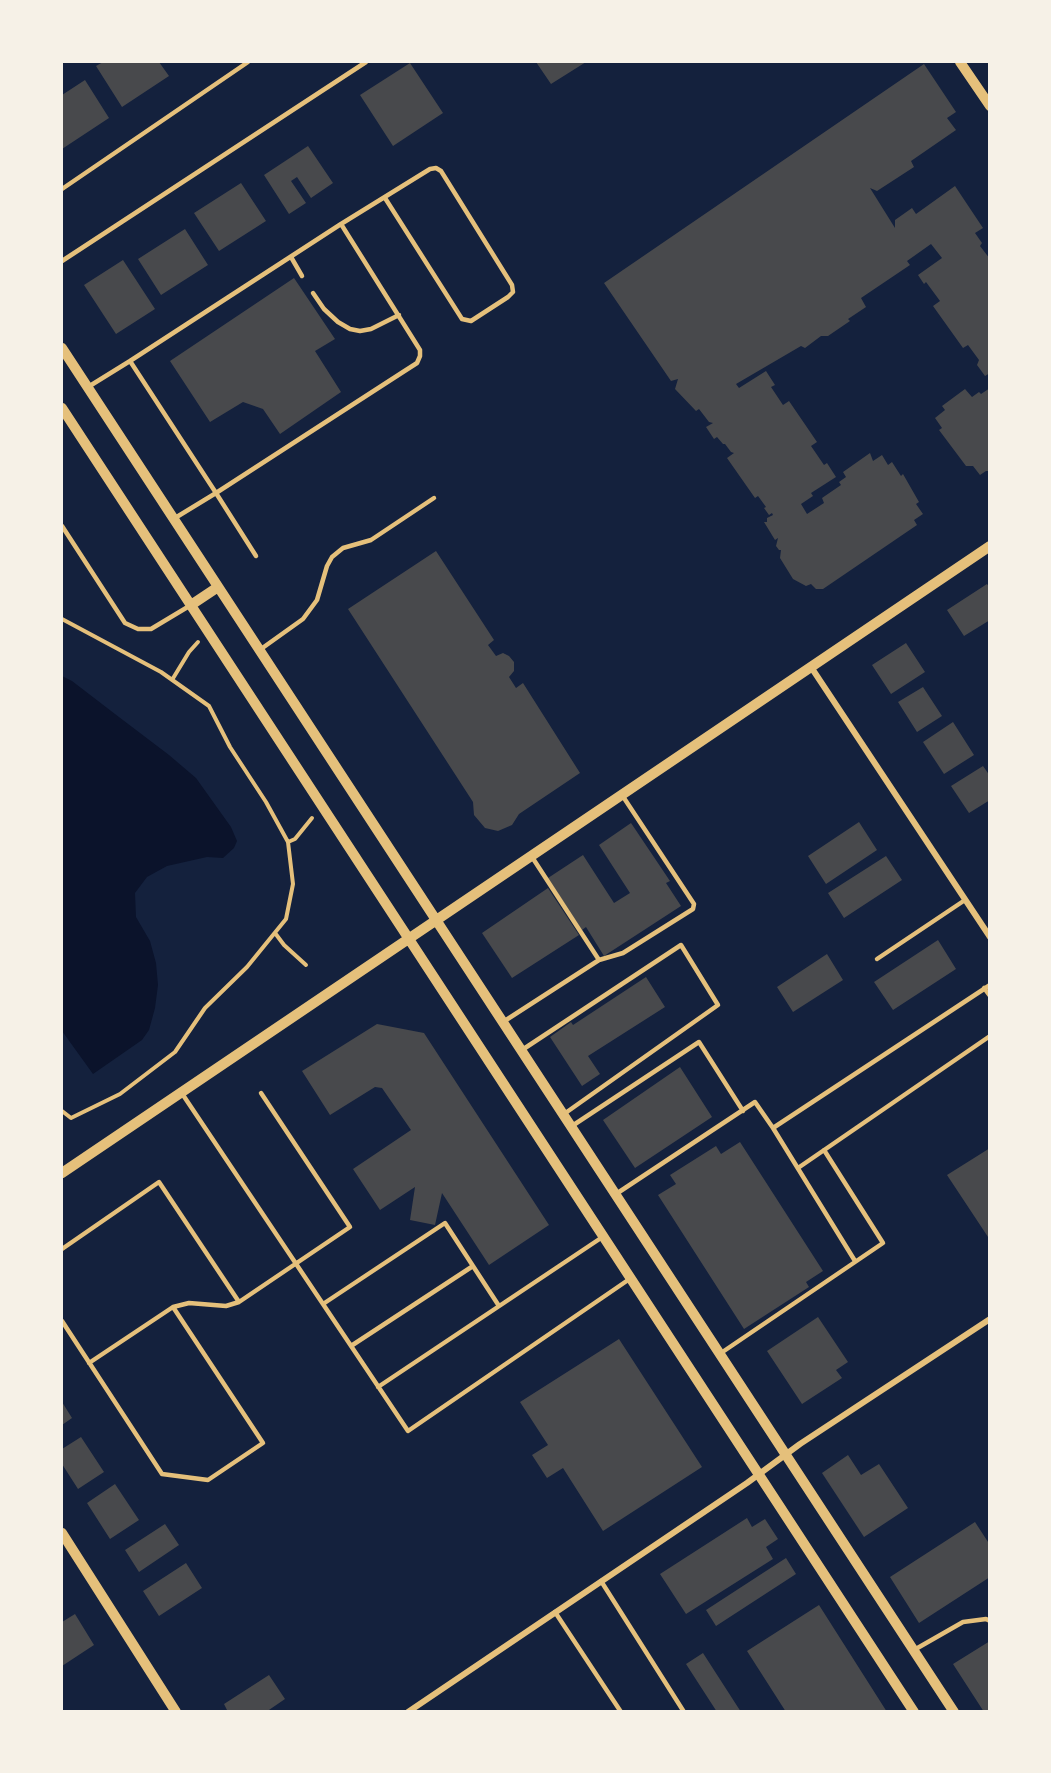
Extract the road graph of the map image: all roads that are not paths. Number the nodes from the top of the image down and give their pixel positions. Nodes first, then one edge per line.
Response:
1 (248, 62) edge
2 (366, 62) edge
3 (960, 62) edge
4 (986, 94) edge
5 (990, 106) edge
6 (62, 189) edge
7 (385, 198) junction
8 (341, 224) junction
9 (291, 257) junction
10 (62, 261) edge
11 (302, 276) dead end
12 (313, 293) dead end
13 (399, 315) junction
14 (62, 348) edge
15 (130, 361) junction
16 (88, 387) junction
17 (62, 408) edge
18 (216, 492) junction
19 (434, 498) dead end
20 (174, 519) junction
21 (62, 526) edge
22 (990, 546) edge
23 (256, 556) dead end
24 (218, 587) junction
25 (191, 605) junction
26 (260, 650) junction
27 (810, 667) junction
28 (622, 795) junction
29 (531, 856) junction
30 (965, 900) junction
31 (437, 920) junction
32 (990, 937) edge
33 (410, 938) junction
34 (877, 959) dead end
35 (599, 960) junction
36 (987, 986) edge
37 (990, 996) edge
38 (503, 1022) junction
39 (990, 1036) edge
40 (522, 1050) junction
41 (181, 1092) junction
42 (261, 1093) dead end
43 (743, 1111) junction
44 (564, 1114) junction
45 (572, 1126) junction
46 (773, 1128) junction
47 (824, 1150) junction
48 (798, 1168) junction
49 (62, 1173) edge
50 (616, 1194) junction
51 (604, 1236) junction
52 (62, 1249) edge
53 (855, 1261) junction
54 (296, 1264) junction
55 (473, 1266) junction
56 (632, 1278) junction
57 (239, 1302) junction
58 (323, 1304) junction
59 (499, 1306) junction
60 (173, 1307) junction
61 (990, 1319) edge
62 (62, 1321) edge
63 (351, 1346) junction
64 (721, 1354) junction
65 (89, 1363) junction
66 (378, 1387) junction
67 (786, 1454) junction
68 (759, 1474) junction
69 (62, 1533) edge
70 (601, 1581) junction
71 (555, 1612) junction
72 (990, 1621) edge
73 (914, 1650) junction
74 (176, 1712) edge
75 (408, 1712) edge
76 (621, 1712) edge
77 (684, 1712) edge
78 (914, 1712) edge
79 (954, 1712) edge

1 - 6 lane
2 - 10 lane
3 - 4 street
4 - 5 street
7 - 7 lane
7 - 8 lane
8 - 9 lane
8 - 13 lane
9 - 11 lane
9 - 15 lane
12 - 13 lane
13 - 18 lane
14 - 16 street
15 - 16 lane
15 - 18 lane
16 - 20 street
17 - 25 street
18 - 20 lane
18 - 23 lane
19 - 26 lane
20 - 24 street
21 - 25 lane
22 - 27 street
24 - 25 street
24 - 26 street
25 - 33 street
26 - 31 street
27 - 28 street
27 - 30 street
28 - 29 street
28 - 35 lane
29 - 31 street
29 - 35 lane
30 - 32 street
30 - 34 lane
31 - 33 street
31 - 38 street
33 - 41 street
33 - 51 street
35 - 38 lane
36 - 37 lane
36 - 46 lane
38 - 40 street
39 - 47 lane
40 - 44 street
40 - 44 lane
41 - 49 street
41 - 54 lane
42 - 54 lane
43 - 45 lane
43 - 46 lane
43 - 50 lane
44 - 45 street
45 - 50 street
46 - 48 lane
47 - 48 lane
47 - 53 lane
48 - 53 lane
50 - 64 street
51 - 56 street
51 - 59 lane
52 - 57 lane
53 - 64 lane
54 - 57 lane
54 - 58 lane
55 - 58 lane
55 - 59 lane
55 - 63 lane
56 - 66 lane
56 - 68 street
57 - 60 lane
58 - 63 lane
59 - 66 lane
60 - 65 lane
60 - 65 lane
61 - 67 street
62 - 65 lane
63 - 66 lane
64 - 67 street
67 - 68 street
67 - 73 street
68 - 70 street
68 - 78 street
69 - 74 street
70 - 71 street
70 - 77 lane
71 - 75 street
71 - 76 lane
72 - 73 lane
73 - 79 street

